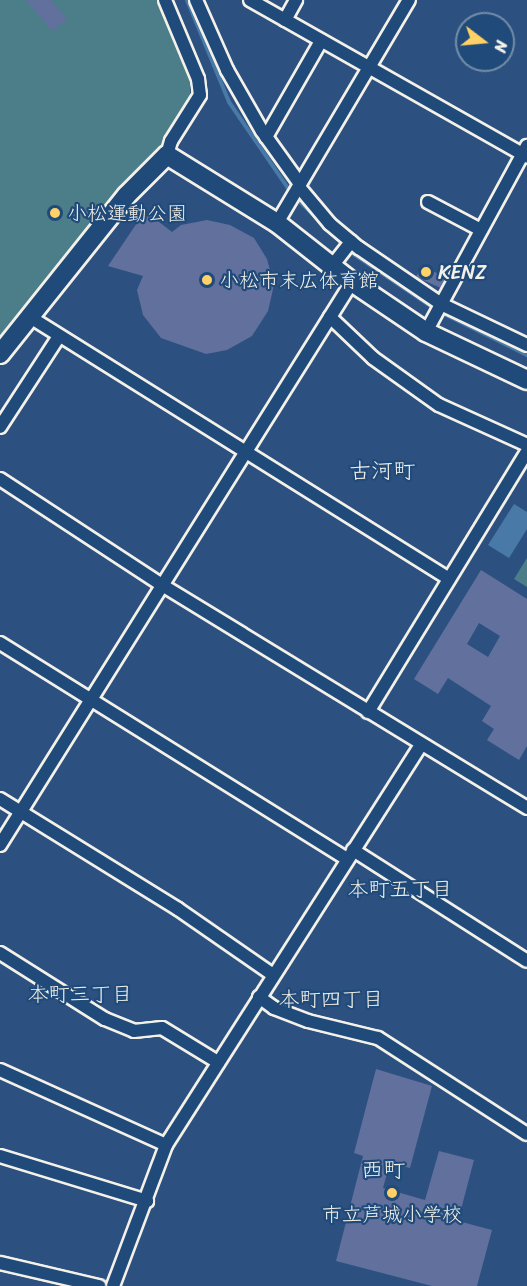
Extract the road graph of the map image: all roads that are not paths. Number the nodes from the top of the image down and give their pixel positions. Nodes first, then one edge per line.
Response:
1 (196, 0) edge
2 (250, 0) edge
3 (296, 0) edge
4 (409, 0) edge
5 (170, 2) edge
6 (285, 20) junction
7 (321, 41) junction
8 (370, 69) junction
9 (266, 137) junction
10 (525, 152) edge
11 (167, 155) junction
12 (300, 186) junction
13 (428, 202) dead end
14 (277, 223) junction
15 (481, 230) junction
16 (351, 242) junction
17 (337, 260) junction
18 (352, 282) junction
19 (441, 304) junction
20 (30, 317) junction
21 (330, 317) junction
22 (527, 331) edge
23 (426, 332) junction
24 (59, 336) junction
25 (524, 344) edge
26 (0, 354) edge
27 (527, 380) edge
28 (0, 427) edge
29 (527, 445) edge
30 (244, 452) junction
31 (527, 452) edge
32 (0, 479) edge
33 (449, 579) junction
34 (162, 585) junction
35 (0, 643) edge
36 (90, 700) junction
37 (368, 712) junction
38 (421, 745) junction
39 (0, 799) edge
40 (527, 808) edge
41 (20, 812) junction
42 (0, 845) edge
43 (350, 854) junction
44 (0, 953) edge
45 (527, 961) edge
46 (272, 974) junction
47 (259, 997) junction
48 (218, 1062) junction
49 (0, 1070) edge
50 (527, 1134) edge
51 (166, 1145) junction
52 (0, 1156) edge
53 (147, 1201) junction
54 (0, 1263) edge
55 (99, 1286) edge
56 (113, 1286) edge

1 - 9 street
2 - 6 street
3 - 6 street
4 - 8 street
5 - 11 street
6 - 7 street
7 - 8 street
7 - 9 street
8 - 10 street
8 - 12 street
9 - 12 street
10 - 15 street
11 - 14 street
11 - 20 street
12 - 14 street
12 - 16 street
13 - 15 street
14 - 17 street
15 - 19 street
16 - 17 street
16 - 19 street
17 - 18 street
18 - 21 street
18 - 23 street
19 - 23 street
19 - 25 street
20 - 24 street
20 - 26 street
21 - 29 street
21 - 30 street
22 - 25 street
23 - 27 street
24 - 28 street
24 - 30 street
30 - 33 street
30 - 34 street
31 - 33 street
32 - 34 street
33 - 37 street
34 - 36 street
34 - 37 street
35 - 36 street
36 - 41 street
36 - 43 street
37 - 38 street
38 - 40 street
38 - 43 street
39 - 41 street
41 - 42 street
41 - 46 street
43 - 45 street
43 - 46 street
44 - 48 street
46 - 47 street
47 - 48 street
47 - 50 street
48 - 51 street
49 - 51 street
51 - 53 street
52 - 53 street
53 - 56 street
54 - 55 street

